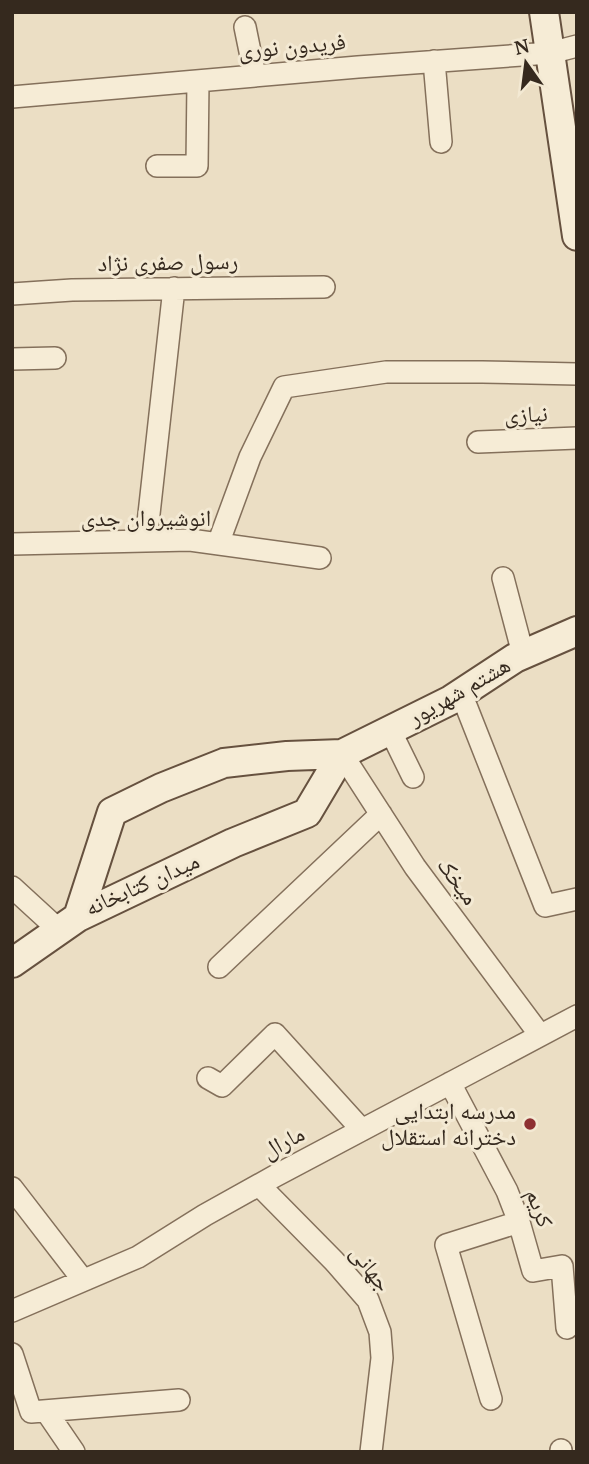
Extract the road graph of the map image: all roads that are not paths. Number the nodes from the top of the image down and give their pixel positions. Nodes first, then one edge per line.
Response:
1 (544, 12) edge
2 (245, 27) dead end
3 (563, 49) edge
4 (434, 61) junction
5 (255, 76) junction
6 (198, 81) junction
7 (12, 97) edge
8 (441, 142) dead end
9 (157, 166) dead end
10 (574, 204) edge
11 (577, 236) edge
12 (324, 287) dead end
13 (174, 288) junction
14 (12, 294) edge
15 (55, 358) dead end
16 (12, 359) edge
17 (577, 374) edge
18 (577, 438) edge
19 (478, 442) dead end
20 (146, 541) junction
21 (12, 544) edge
22 (218, 544) junction
23 (320, 558) dead end
24 (503, 578) dead end
25 (577, 631) edge
26 (523, 654) junction
27 (461, 693) junction
28 (390, 730) junction
29 (342, 754) junction
30 (413, 777) dead end
31 (381, 814) junction
32 (12, 887) edge
33 (577, 899) edge
34 (69, 924) junction
35 (12, 963) edge
36 (219, 967) dead end
37 (577, 1016) edge
38 (540, 1035) junction
39 (208, 1078) dead end
40 (450, 1083) junction
41 (362, 1130) junction
42 (259, 1185) junction
43 (12, 1188) edge
44 (519, 1222) junction
45 (83, 1280) junction
46 (12, 1311) edge
47 (567, 1328) dead end
48 (12, 1354) edge
49 (491, 1399) dead end
50 (179, 1400) dead end
51 (46, 1410) junction
52 (74, 1452) edge
53 (371, 1452) edge

1 - 3 street
2 - 5 street
3 - 4 street, فریدون نوری
3 - 10 street
4 - 5 street, فریدون نوری
4 - 8 street
5 - 6 street, فریدون نوری
6 - 7 street, فریدون نوری
6 - 9 street
10 - 11 street
12 - 13 street, رسول صفری نژاد
13 - 14 street, رسول صفری نژاد
13 - 20 street
15 - 16 street
17 - 22 street
18 - 19 street, نیازی
20 - 21 street, انوشیروان جدی
20 - 22 street, انوشیروان جدی
22 - 23 street, انوشیروان جدی
24 - 26 street
25 - 26 street, هشتم شهریور
26 - 27 street, هشتم شهریور
27 - 28 street, هشتم شهریور
27 - 33 street
28 - 29 street, هشتم شهریور
28 - 30 street
29 - 31 street, میخک
29 - 34 street, میدان کتابخانه
29 - 34 street, میدان کتابخانه
31 - 36 street
31 - 38 street, میخک
32 - 34 street
34 - 35 street
37 - 38 street, مارال
38 - 40 street, مارال
39 - 41 street
40 - 41 street, مارال
40 - 44 street, کریم
41 - 42 street, مارال
42 - 45 street, مارال
42 - 53 street, جهانی
43 - 45 street
44 - 47 street, کریم
44 - 49 street
45 - 46 street, مارال
48 - 51 street
50 - 51 street
51 - 52 street

